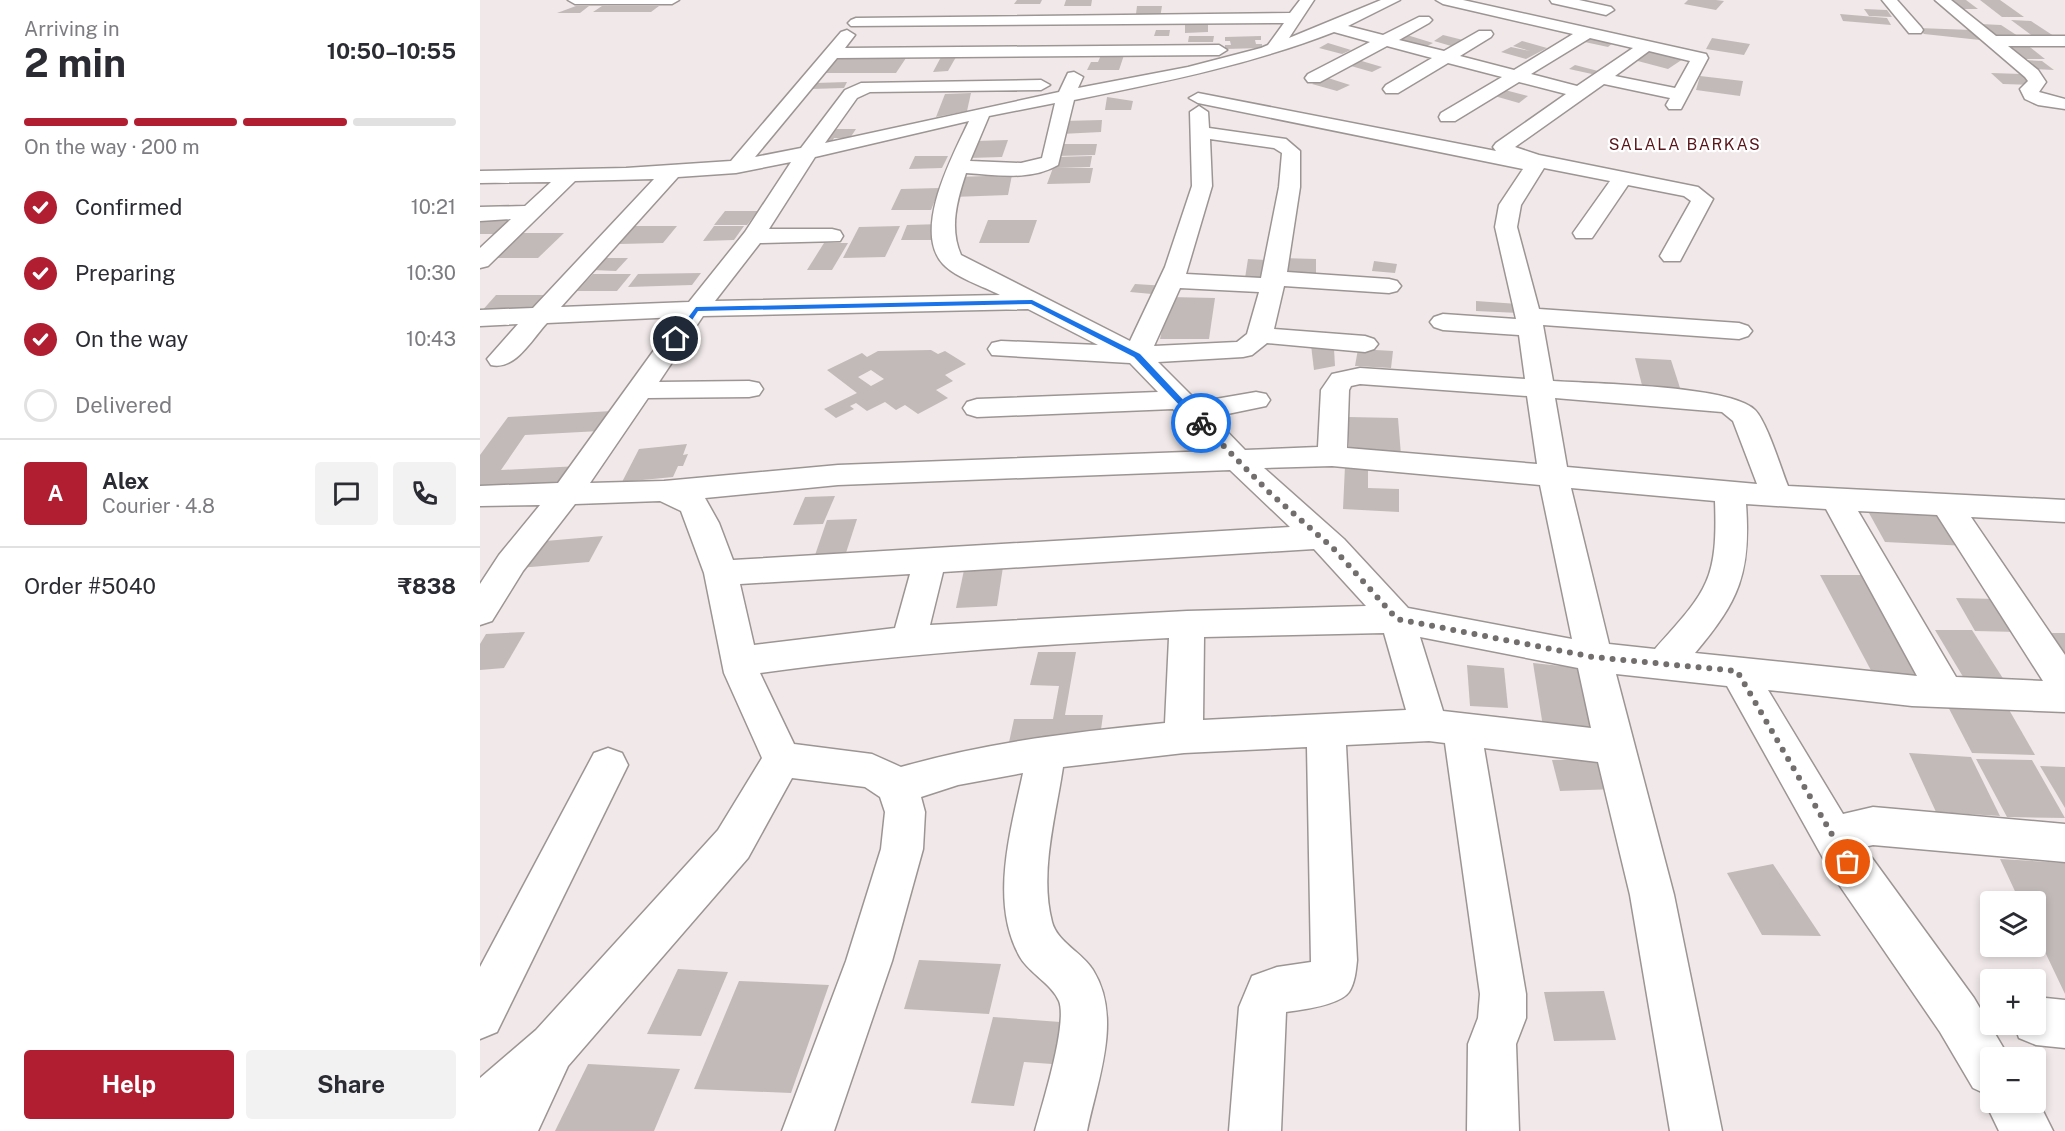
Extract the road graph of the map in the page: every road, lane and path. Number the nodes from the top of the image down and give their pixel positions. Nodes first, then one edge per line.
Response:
1 (575, 0) edge
2 (672, 0) edge
3 (1104, 0) edge
4 (1307, 0) edge
5 (1393, 0) edge
6 (1443, 0) edge
7 (1557, 0) edge
8 (1889, 0) edge
9 (1931, 0) edge
10 (1942, 0) edge
11 (870, 8) dead end
12 (1606, 10) dead end
13 (1293, 18) junction
14 (1097, 20) junction
15 (1424, 20) dead end
16 (856, 23) junction
17 (1333, 27) junction
18 (1915, 30) dead end
19 (1588, 32) junction
20 (1485, 34) dead end
21 (1384, 41) junction
22 (1990, 41) junction
23 (2065, 41) edge
24 (1647, 45) junction
25 (1273, 50) junction
26 (1085, 52) junction
27 (834, 53) junction
28 (1444, 57) junction
29 (1189, 72) junction
30 (1515, 76) junction
31 (1314, 78) dead end
32 (1602, 78) junction
33 (1068, 89) junction
34 (1392, 89) dead end
35 (1582, 93) junction
36 (1198, 98) junction
37 (2065, 104) edge
38 (982, 112) junction
39 (1448, 117) dead end
40 (1374, 118) dead end
41 (1199, 132) junction
42 (1506, 145) junction
43 (808, 152) junction
44 (1536, 162) junction
45 (736, 167) junction
46 (958, 167) junction
47 (673, 171) junction
48 (571, 174) junction
49 (480, 177) edge
50 (1623, 177) junction
51 (530, 212) junction
52 (480, 214) edge
53 (1584, 233) dead end
54 (754, 236) junction
55 (832, 236) dead end
56 (1672, 256) dead end
57 (480, 261) edge
58 (1171, 280) junction
59 (1272, 282) junction
60 (1389, 286) dead end
61 (1032, 302) junction
62 (696, 309) junction
63 (537, 317) junction
64 (480, 318) edge
65 (1443, 322) dead end
66 (1528, 322) junction
67 (1739, 331) dead end
68 (1260, 335) junction
69 (1365, 344) dead end
70 (1001, 349) dead end
71 (1137, 355) junction
72 (500, 359) dead end
73 (749, 389) dead end
74 (641, 390) junction
75 (1540, 391) junction
76 (1256, 400) dead end
77 (1185, 406) junction
78 (977, 408) dead end
79 (1332, 456) junction
80 (1238, 461) junction
81 (1553, 475) junction
82 (664, 491) junction
83 (568, 492) junction
84 (1730, 492) junction
85 (480, 496) edge
86 (1777, 496) junction
87 (1837, 501) junction
88 (1947, 506) junction
89 (2065, 511) edge
90 (1321, 537) junction
91 (930, 559) junction
92 (721, 573) junction
93 (480, 612) edge
94 (1397, 619) junction
95 (1187, 624) junction
96 (909, 640) junction
97 (1593, 657) junction
98 (739, 661) junction
99 (1665, 663) junction
100 (1737, 671) junction
101 (2065, 685) edge
102 (1945, 692) junction
103 (2065, 697) edge
104 (1446, 727) junction
105 (1326, 730) junction
106 (1184, 737) junction
107 (1614, 747) junction
108 (1046, 752) junction
109 (782, 760) junction
110 (608, 765) dead end
111 (897, 786) junction
112 (2065, 843) edge
113 (1848, 862) junction
114 (480, 1015) edge
115 (1974, 1017) edge
116 (2046, 1022) edge
117 (2065, 1024) edge
118 (552, 1047) junction
119 (1983, 1047) edge
120 (480, 1111) edge
121 (2016, 1113) edge
122 (511, 1131) edge
123 (808, 1131) edge
124 (1061, 1131) edge
125 (1255, 1131) edge
126 (1492, 1131) edge
127 (1696, 1131) edge
128 (2027, 1131) edge

1 - 2 street
3 - 14 street
4 - 13 street
5 - 17 street
6 - 19 street
7 - 12 street
8 - 18 street
9 - 10 street
10 - 22 street
11 - 16 street
13 - 14 street
13 - 25 street
14 - 16 street
14 - 26 street
15 - 21 street
16 - 27 street
17 - 21 street
17 - 25 street
19 - 24 street
19 - 30 street
20 - 28 street
21 - 28 street
21 - 31 street
22 - 23 street
22 - 37 street
24 - 32 street
24 - 32 street
25 - 26 street
25 - 29 street
26 - 27 street
26 - 33 street
27 - 45 street
28 - 30 street
28 - 34 street
29 - 33 street
29 - 36 street
30 - 35 street
30 - 39 street
32 - 35 street
33 - 38 street
33 - 43 street
33 - 46 street
35 - 42 street
36 - 41 street
36 - 44 street
38 - 43 street
38 - 46 street
40 - 42 street
41 - 58 street
41 - 59 street
42 - 44 street
43 - 45 street
43 - 54 street
44 - 50 street
44 - 66 street
45 - 47 street
46 - 61 street
47 - 48 street
47 - 63 street
48 - 49 street
48 - 51 street
50 - 53 street
50 - 56 street
51 - 52 street
51 - 57 street
54 - 55 street
54 - 62 street
58 - 59 street
58 - 71 street
59 - 60 street
59 - 68 street
61 - 62 street
61 - 71 street
62 - 63 street
62 - 74 street
63 - 64 street
63 - 72 street
65 - 66 street
66 - 67 street
66 - 75 street
68 - 69 street
68 - 71 street
70 - 71 street
71 - 77 street
73 - 74 street
74 - 83 street
75 - 79 street
75 - 81 street
75 - 86 street
76 - 77 street
77 - 78 street
77 - 80 street
79 - 80 street
79 - 81 street
80 - 82 street
80 - 90 street
81 - 84 street
81 - 97 street
82 - 83 street
82 - 92 street
83 - 85 street
83 - 93 street
84 - 86 street
84 - 99 street
86 - 87 street
87 - 88 street
87 - 102 street
88 - 89 street
88 - 101 street
90 - 91 street
90 - 94 street
91 - 92 street
91 - 96 street
92 - 98 street
94 - 95 street
94 - 97 street
94 - 104 street
95 - 96 street
95 - 106 street
96 - 98 street
97 - 99 street
97 - 107 street
98 - 109 street
99 - 100 street
100 - 102 street
100 - 113 street
102 - 103 street
104 - 105 street
104 - 107 street
104 - 126 street
105 - 106 street
105 - 125 street
106 - 108 street
107 - 127 street
108 - 111 street
108 - 124 street
109 - 111 street
109 - 118 street
110 - 114 street
111 - 123 street
112 - 113 street
113 - 115 street
115 - 119 street
116 - 117 street
118 - 120 street
118 - 122 street
121 - 128 street

